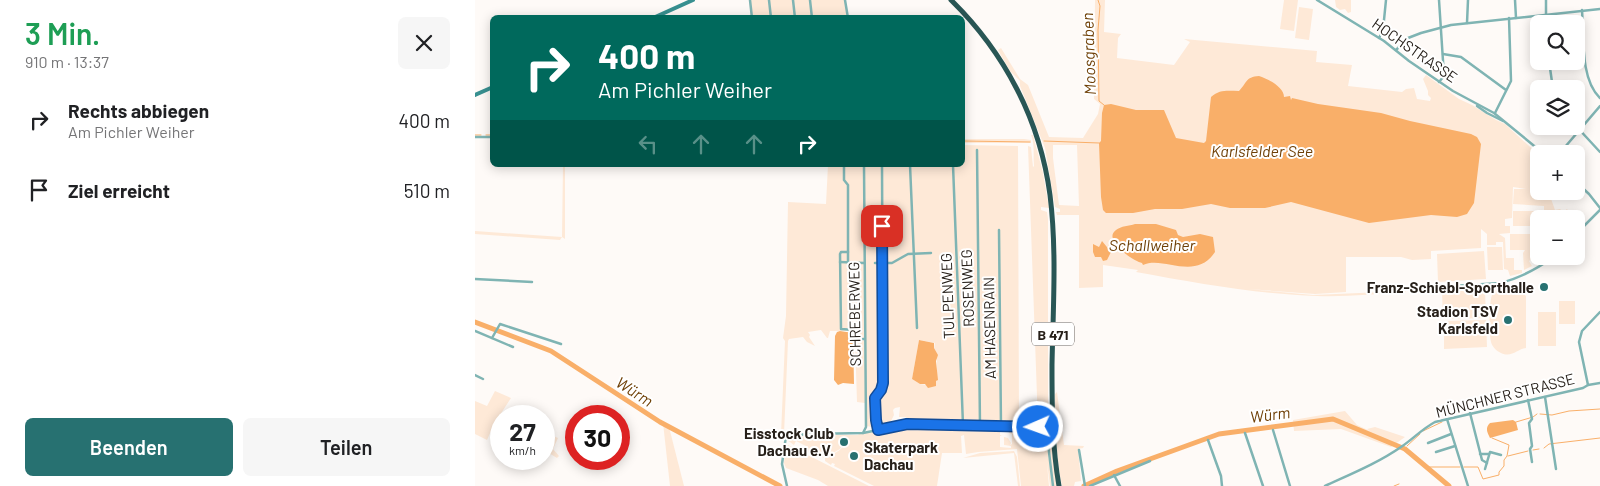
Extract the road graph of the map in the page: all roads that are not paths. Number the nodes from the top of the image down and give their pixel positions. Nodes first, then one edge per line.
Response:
1 (693, 0) edge
2 (750, 0) edge
3 (769, 0) edge
4 (793, 0) edge
5 (810, 0) edge
6 (845, 0) edge
7 (951, 0) edge
8 (1317, 0) edge
9 (1386, 0) edge
10 (1439, 0) edge
11 (1468, 0) edge
12 (1515, 0) edge
13 (1546, 0) edge
14 (1600, 8) edge
15 (1582, 10) junction
16 (1547, 14) junction
17 (660, 15) edge
18 (752, 15) edge
19 (771, 15) edge
20 (795, 15) edge
21 (812, 15) edge
22 (848, 15) edge
23 (1509, 18) junction
24 (1516, 18) junction
25 (1467, 23) junction
26 (1441, 27) junction
27 (1379, 38) junction
28 (1396, 50) junction
29 (1443, 54) junction
30 (1439, 82) junction
31 (490, 89) edge
32 (1506, 90) junction
33 (475, 95) edge
34 (1600, 98) edge
35 (1474, 104) junction
36 (1599, 109) edge
37 (1494, 113) junction
38 (1506, 123) junction
39 (1585, 123) edge
40 (1574, 135) edge
41 (1583, 135) edge
42 (475, 137) edge
43 (490, 137) edge
44 (1533, 145) edge
45 (1566, 145) edge
46 (977, 150) dead end
47 (1600, 152) edge
48 (844, 167) edge
49 (863, 167) edge
50 (882, 167) edge
51 (910, 167) edge
52 (953, 167) edge
53 (1585, 190) edge
54 (1600, 209) edge
55 (1585, 225) edge
56 (999, 230) dead end
57 (848, 252) junction
58 (914, 253) junction
59 (931, 253) dead end
60 (840, 262) junction
61 (848, 262) junction
62 (864, 263) junction
63 (875, 263) dead end
64 (882, 263) junction
65 (1542, 265) edge
66 (475, 279) edge
67 (533, 282) dead end
68 (1405, 290) dead end
69 (1600, 312) edge
70 (917, 328) dead end
71 (475, 331) edge
72 (492, 338) junction
73 (865, 339) junction
74 (561, 344) dead end
75 (513, 347) dead end
76 (475, 375) edge
77 (483, 379) dead end
78 (1600, 384) edge
79 (1588, 385) junction
80 (1545, 397) junction
81 (1528, 400) junction
82 (1470, 413) junction
83 (1447, 419) junction
84 (963, 425) junction
85 (980, 426) junction
86 (1001, 427) junction
87 (878, 430) junction
88 (1273, 430) dead end
89 (863, 433) junction
90 (1245, 433) dead end
91 (1451, 434) junction
92 (1209, 440) dead end
93 (1429, 443) dead end
94 (1455, 446) junction
95 (1079, 450) dead end
96 (1436, 452) dead end
97 (1480, 454) junction
98 (1489, 454) junction
99 (1501, 455) dead end
100 (1150, 461) dead end
101 (1532, 462) dead end
102 (1487, 463) junction
103 (1485, 469) dead end
104 (1556, 469) dead end
105 (1114, 475) junction
106 (1085, 485) edge
107 (787, 486) edge
108 (1053, 486) edge
109 (1059, 486) edge
110 (1090, 486) edge
111 (1119, 486) edge
112 (1221, 486) edge
113 (1263, 486) edge
114 (1290, 486) edge
115 (1327, 486) edge
116 (1468, 486) edge

1 - 17 main road
2 - 18 street
3 - 19 street
4 - 20 street
5 - 21 street
6 - 22 street
7 - 109 highway, B 471
8 - 27 street, HOCHSTRASSE
9 - 27 street
10 - 26 street
11 - 25 street
12 - 24 street
13 - 16 street
14 - 15 street
15 - 16 street
15 - 34 street
16 - 24 street
23 - 24 street
23 - 25 street
23 - 32 street
25 - 26 street
26 - 28 street
26 - 29 street
27 - 28 street, HOCHSTRASSE
28 - 30 street, HOCHSTRASSE
29 - 30 street
29 - 32 street
30 - 35 street, HOCHSTRASSE
31 - 33 main road
32 - 37 street
35 - 37 street, HOCHSTRASSE
35 - 38 street, HOCHSTRASSE
36 - 39 street
37 - 38 street, HOCHSTRASSE
38 - 44 street, HOCHSTRASSE
40 - 45 street
41 - 47 street
42 - 43 street
46 - 85 street, ROSENWEG
48 - 57 street
49 - 62 street, SCHREBERWEG
50 - 64 street
51 - 58 street
52 - 84 street, TULPENWEG
53 - 54 street
54 - 55 street
56 - 86 street, AM HASENRAIN
57 - 60 street
57 - 61 street
58 - 59 street
58 - 64 street
58 - 70 street
60 - 61 street
60 - 73 street
61 - 62 street
62 - 73 street, SCHREBERWEG
63 - 64 street
64 - 87 street
65 - 68 street
66 - 67 street
69 - 79 street, MÜNCHNER STRASSE
71 - 72 street
72 - 74 street
72 - 75 street
73 - 89 street, SCHREBERWEG
76 - 77 street
78 - 79 street, MÜNCHNER STRASSE
79 - 80 street, MÜNCHNER STRASSE
80 - 81 street, MÜNCHNER STRASSE
80 - 104 street
81 - 82 street, MÜNCHNER STRASSE
81 - 101 street
82 - 83 street, MÜNCHNER STRASSE
82 - 97 street
83 - 91 street
83 - 115 street, MÜNCHNER STRASSE
84 - 85 street
84 - 87 street
85 - 86 street
86 - 108 street
87 - 89 street
88 - 114 street
89 - 107 street
90 - 113 street
91 - 93 street
91 - 94 street
92 - 112 street
94 - 96 street
94 - 116 street
95 - 106 street
97 - 98 street
97 - 102 street
98 - 99 street
98 - 102 street
100 - 105 street
102 - 103 street
105 - 110 street
105 - 111 street

